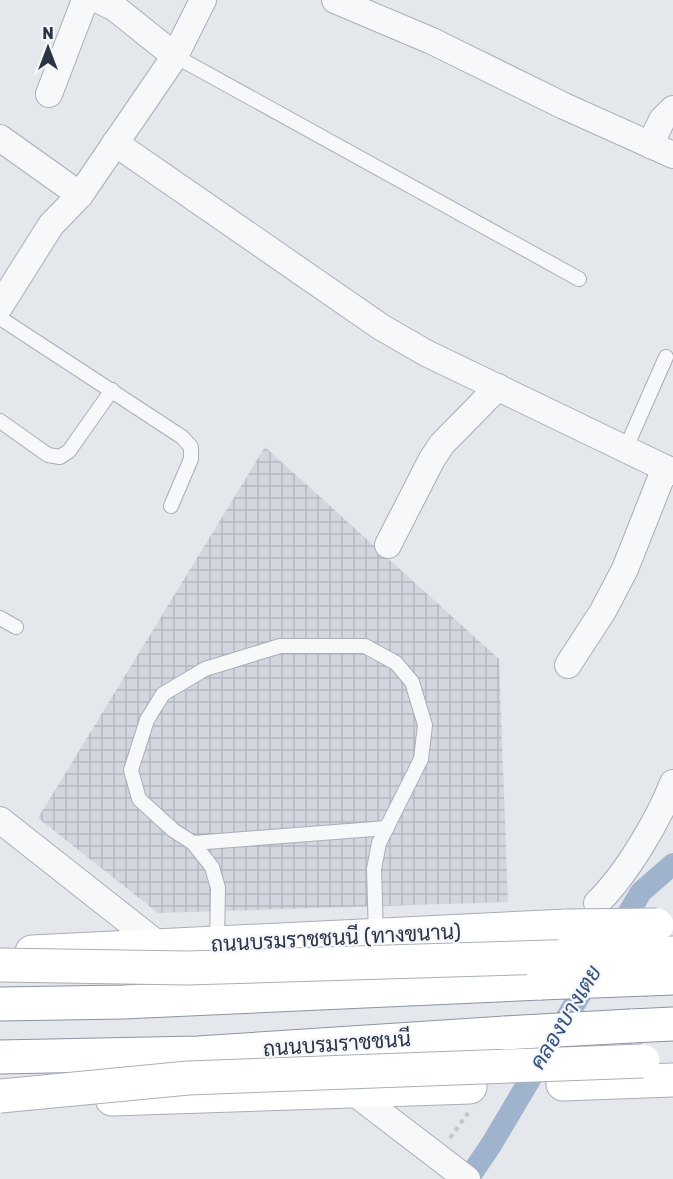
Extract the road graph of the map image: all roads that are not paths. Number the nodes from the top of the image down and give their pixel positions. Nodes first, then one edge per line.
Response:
1 (85, 0) edge
2 (99, 0) edge
3 (203, 0) edge
4 (335, 0) edge
5 (175, 57) junction
6 (49, 94) dead end
7 (673, 109) edge
8 (0, 138) edge
9 (115, 143) junction
10 (650, 144) junction
11 (673, 155) edge
12 (80, 195) junction
13 (579, 279) dead end
14 (0, 306) edge
15 (0, 318) edge
16 (666, 357) dead end
17 (498, 387) junction
18 (112, 390) junction
19 (0, 421) edge
20 (625, 450) junction
21 (669, 470) edge
22 (171, 506) dead end
23 (388, 545) dead end
24 (0, 618) edge
25 (16, 627) dead end
26 (568, 665) dead end
27 (673, 783) edge
28 (3, 826) edge
29 (387, 828) junction
30 (193, 843) junction
31 (597, 903) dead end
32 (376, 936) junction
33 (217, 944) junction
34 (160, 946) junction
35 (662, 952) edge
36 (0, 953) edge
37 (0, 965) edge
38 (0, 1004) edge
39 (673, 1024) edge
40 (0, 1057) edge
41 (658, 1061) edge
42 (673, 1080) edge
43 (352, 1091) junction
44 (0, 1096) edge
45 (0, 1103) edge
46 (462, 1175) edge

1 - 6 street
2 - 5 street
3 - 5 street
4 - 10 street
5 - 9 street
5 - 13 lane
7 - 10 street
8 - 12 street
9 - 12 street
9 - 17 street
10 - 11 street
12 - 14 street
15 - 18 lane
16 - 20 lane
17 - 20 street
17 - 23 street
18 - 19 lane
18 - 22 lane
20 - 21 street
21 - 26 street
24 - 25 lane
27 - 31 street
28 - 34 street
29 - 30 lane
29 - 30 lane
29 - 32 lane
30 - 33 lane
32 - 33 main road, ถนนบรมราชชนนี (ทางขนาน)
32 - 35 main road, ถนนบรมราชชนนี (ทางขนาน), bridge
33 - 34 main road, ถนนบรมราชชนนี (ทางขนาน)
34 - 36 main road, ถนนบรมราชชนนี (ทางขนาน)
35 - 37 main road, bridge
35 - 38 main road, bridge
39 - 40 main road, ถนนบรมราชชนนี, bridge
41 - 44 main road, bridge
42 - 43 main road
43 - 45 main road
43 - 46 street

